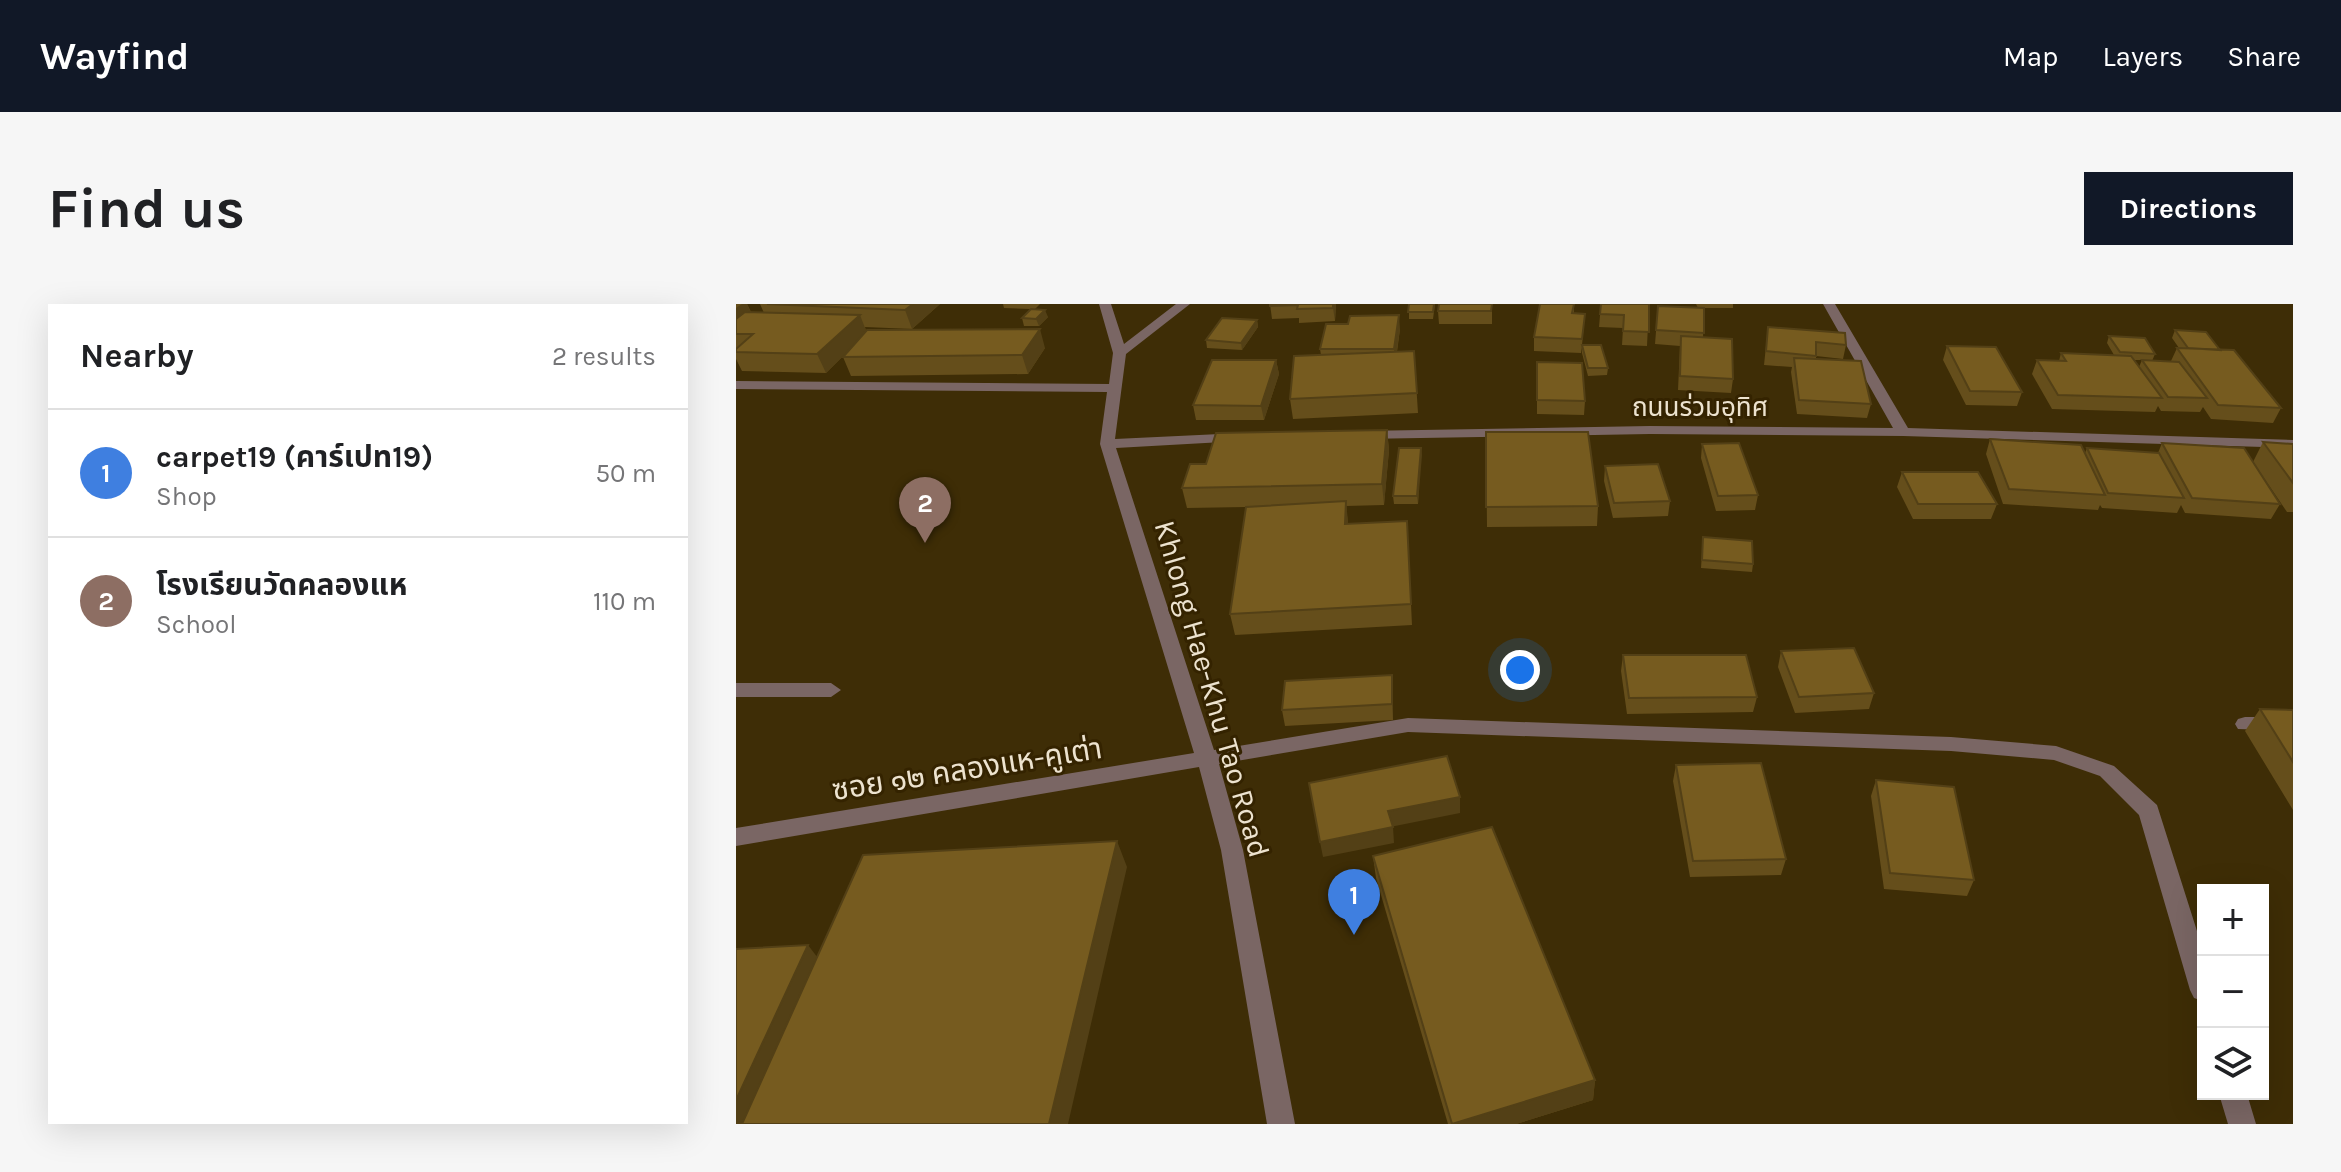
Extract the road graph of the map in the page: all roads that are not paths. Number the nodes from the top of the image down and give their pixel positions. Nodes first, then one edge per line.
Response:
1 (1105, 304) edge
2 (1184, 304) edge
3 (1829, 304) edge
4 (1120, 353) junction
5 (736, 385) edge
6 (1113, 388) junction
7 (1903, 432) junction
8 (1338, 435) edge
9 (1260, 436) edge
10 (1107, 444) junction
11 (2293, 444) edge
12 (736, 690) edge
13 (831, 690) dead end
14 (2245, 724) dead end
15 (2293, 724) edge
16 (1207, 760) junction
17 (736, 837) edge
18 (2197, 970) edge
19 (2235, 1100) edge
20 (1281, 1124) edge
21 (2242, 1124) edge

1 - 4 street
2 - 4 street
3 - 7 street
4 - 6 street, Khlong Hae-Khu Tao Road
5 - 6 street
6 - 10 street, Khlong Hae-Khu Tao Road
7 - 8 street, ถนนร่วมอุทิศ
7 - 11 street, ถนนร่วมอุทิศ
9 - 10 street
10 - 16 street, Khlong Hae-Khu Tao Road
12 - 13 street
14 - 15 street
16 - 17 street, ซอย ๑๒ คลองแห-คูเต่า
16 - 18 street, ซอย ๑๒ คลองแห-คูเต่า
16 - 20 street, Khlong Hae-Khu Tao Road
19 - 21 street

